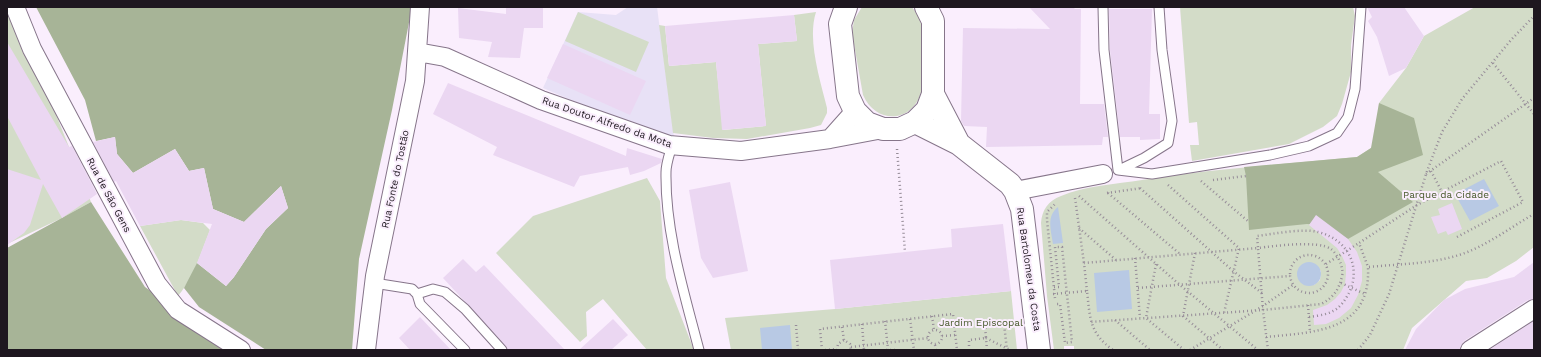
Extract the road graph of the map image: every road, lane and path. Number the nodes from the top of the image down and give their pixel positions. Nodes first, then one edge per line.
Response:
1 (15, 7) edge
2 (420, 7) edge
3 (846, 7) edge
4 (926, 7) edge
5 (1104, 7) edge
6 (1159, 7) edge
7 (1361, 7) edge
8 (1534, 16) edge
9 (417, 52) junction
10 (1493, 62) junction
11 (933, 94) junction
12 (1534, 98) edge
13 (1526, 104) junction
14 (855, 111) junction
15 (1534, 114) edge
16 (898, 127) junction
17 (830, 139) junction
18 (959, 144) junction
19 (672, 145) junction
20 (1431, 171) junction
21 (1110, 172) junction
22 (1426, 174) junction
23 (1246, 176) dead end
24 (1201, 181) junction
25 (1195, 182) dead end
26 (1174, 184) dead end
27 (1168, 185) junction
28 (1161, 186) dead end
29 (1146, 187) dead end
30 (1139, 188) junction
31 (1015, 191) junction
32 (1442, 192) junction
33 (1108, 193) junction
34 (1100, 194) dead end
35 (1086, 195) dead end
36 (1079, 196) junction
37 (1075, 197) junction
38 (1070, 198) dead end
39 (1061, 200) dead end
40 (1417, 205) junction
41 (1534, 214) edge
42 (1249, 222) dead end
43 (1079, 228) junction
44 (1457, 237) dead end
45 (1359, 243) junction
46 (1239, 248) junction
47 (1258, 248) junction
48 (1212, 251) junction
49 (1347, 251) junction
50 (905, 252) dead end
51 (1195, 253) junction
52 (1180, 254) junction
53 (1148, 257) junction
54 (1337, 257) junction
55 (1135, 258) junction
56 (1116, 260) junction
57 (1084, 263) junction
58 (1156, 264) junction
59 (1326, 264) junction
60 (1398, 264) junction
61 (1368, 266) junction
62 (1233, 270) junction
63 (1290, 276) junction
64 (1261, 279) junction
65 (1245, 280) junction
66 (1231, 282) junction
67 (374, 283) junction
68 (1341, 283) junction
69 (1180, 285) junction
70 (1189, 285) junction
71 (1293, 285) junction
72 (1054, 287) junction
73 (1138, 288) junction
74 (1151, 288) junction
75 (1351, 288) junction
76 (1087, 290) junction
77 (1188, 292) junction
78 (1066, 293) junction
79 (417, 294) junction
80 (1262, 294) junction
81 (1365, 294) junction
82 (1056, 304) dead end
83 (1308, 305) junction
84 (1263, 306) junction
85 (1534, 309) edge
86 (1255, 310) junction
87 (1263, 310) junction
88 (1213, 313) junction
89 (1224, 313) junction
90 (932, 316) junction
91 (1183, 316) junction
92 (1309, 316) junction
93 (1140, 318) junction
94 (1146, 318) junction
95 (910, 319) junction
96 (1114, 320) junction
97 (885, 322) junction
98 (1090, 322) junction
99 (862, 324) junction
100 (796, 325) dead end
101 (1229, 326) junction
102 (842, 327) junction
103 (934, 330) junction
104 (1310, 332) junction
105 (956, 335) junction
106 (942, 336) junction
107 (1266, 337) junction
108 (928, 338) junction
109 (986, 338) junction
110 (1210, 338) junction
111 (844, 340) junction
112 (912, 340) junction
113 (888, 342) junction
114 (864, 345) junction
115 (935, 345) junction
116 (851, 348) edge
117 (837, 349) edge
118 (1008, 349) edge
119 (241, 350) edge
120 (366, 350) edge
121 (465, 350) edge
122 (502, 350) edge
123 (699, 350) edge
124 (798, 350) edge
125 (824, 350) edge
126 (864, 350) edge
127 (887, 350) edge
128 (897, 350) edge
129 (914, 350) edge
130 (936, 350) edge
131 (957, 350) edge
132 (969, 350) edge
133 (988, 350) edge
134 (1040, 350) edge
135 (1112, 350) edge
136 (1150, 350) edge
137 (1184, 350) edge
138 (1190, 350) edge
139 (1223, 350) edge
140 (1258, 350) edge
141 (1268, 350) edge
142 (1358, 350) edge
143 (1470, 350) edge

1 - 119 street, Rua de São Gens
2 - 9 street, Rua Fonte do Tostão
3 - 14 main road
4 - 11 main road
5 - 21 lane
6 - 21 lane
7 - 21 lane
8 - 10 path
9 - 19 street, Rua Doutor Alfredo da Mota
9 - 67 street, Rua Fonte do Tostão
10 - 13 path
10 - 22 path
11 - 16 main road
11 - 18 main road
12 - 13 path
13 - 15 path
13 - 20 path
14 - 16 main road
14 - 17 street
16 - 17 street, Rua Doutor Alfredo da Mota
16 - 18 main road
16 - 50 path
17 - 19 street, Rua Doutor Alfredo da Mota
18 - 31 main road, Rua Bartolomeu da Costa
19 - 123 lane
20 - 22 path
20 - 32 path
21 - 31 street
22 - 40 path
23 - 24 path
24 - 25 path
24 - 42 path
26 - 27 path
27 - 28 path
27 - 46 path
29 - 30 path
30 - 33 path
30 - 48 path
31 - 134 main road, Rua Bartolomeu da Costa
32 - 40 path
32 - 44 path
33 - 34 path
33 - 52 path
35 - 36 path
36 - 37 path
36 - 53 path
37 - 38 path
37 - 43 path
39 - 72 path
40 - 45 path
40 - 60 path
41 - 60 path
43 - 56 path
43 - 57 path
45 - 49 path
45 - 61 path
46 - 47 path
46 - 48 path
46 - 62 path
47 - 49 path
47 - 54 path
47 - 64 path
48 - 51 path
48 - 62 path
49 - 54 path
49 - 75 path
51 - 52 path
51 - 70 path
52 - 53 path
53 - 55 path
53 - 58 path
54 - 59 path
54 - 68 path
55 - 56 path
55 - 73 path
56 - 57 path
57 - 76 path
58 - 69 path
58 - 74 path
59 - 63 path
59 - 71 path
60 - 61 path
60 - 142 path
61 - 81 path
62 - 65 path
62 - 66 path
63 - 64 path
63 - 71 path
64 - 65 path
64 - 80 path
65 - 66 path
65 - 80 path
66 - 70 path
66 - 89 path
67 - 79 lane
67 - 120 street, Rua Fonte do Tostão
68 - 75 path
68 - 83 path
69 - 70 path
69 - 74 path
69 - 77 path
70 - 77 path
71 - 84 path
72 - 78 path
72 - 78 path
73 - 74 path
73 - 93 path
74 - 94 path
75 - 81 path
75 - 92 path
76 - 78 path
76 - 98 path
77 - 88 path
77 - 91 path
78 - 82 path
79 - 121 lane
79 - 122 lane
80 - 84 path
81 - 104 path
83 - 87 path
83 - 92 path
84 - 86 path
84 - 87 path
85 - 143 street
86 - 87 path
86 - 89 path
86 - 101 path
87 - 107 path
88 - 89 path
88 - 91 path
88 - 101 path
90 - 95 path
90 - 103 path
90 - 105 path
91 - 94 path
91 - 110 path
92 - 104 path
93 - 94 path
93 - 96 path
94 - 137 path
95 - 97 path
95 - 112 path
96 - 98 path
96 - 136 path
97 - 99 path
97 - 113 path
98 - 135 path
99 - 102 path
99 - 114 path
100 - 124 path
101 - 110 path
101 - 140 path
102 - 111 path
102 - 125 path
103 - 106 path
103 - 108 path
104 - 107 path
105 - 106 path
105 - 131 path
106 - 115 path
107 - 141 path
108 - 112 path
108 - 115 path
109 - 118 path
109 - 118 path
109 - 132 path
109 - 133 path
110 - 138 path
110 - 139 path
111 - 116 path
111 - 117 path
112 - 113 path
112 - 129 path
113 - 114 path
113 - 127 path
114 - 116 path
114 - 126 path
115 - 130 path
117 - 125 path
127 - 128 path

